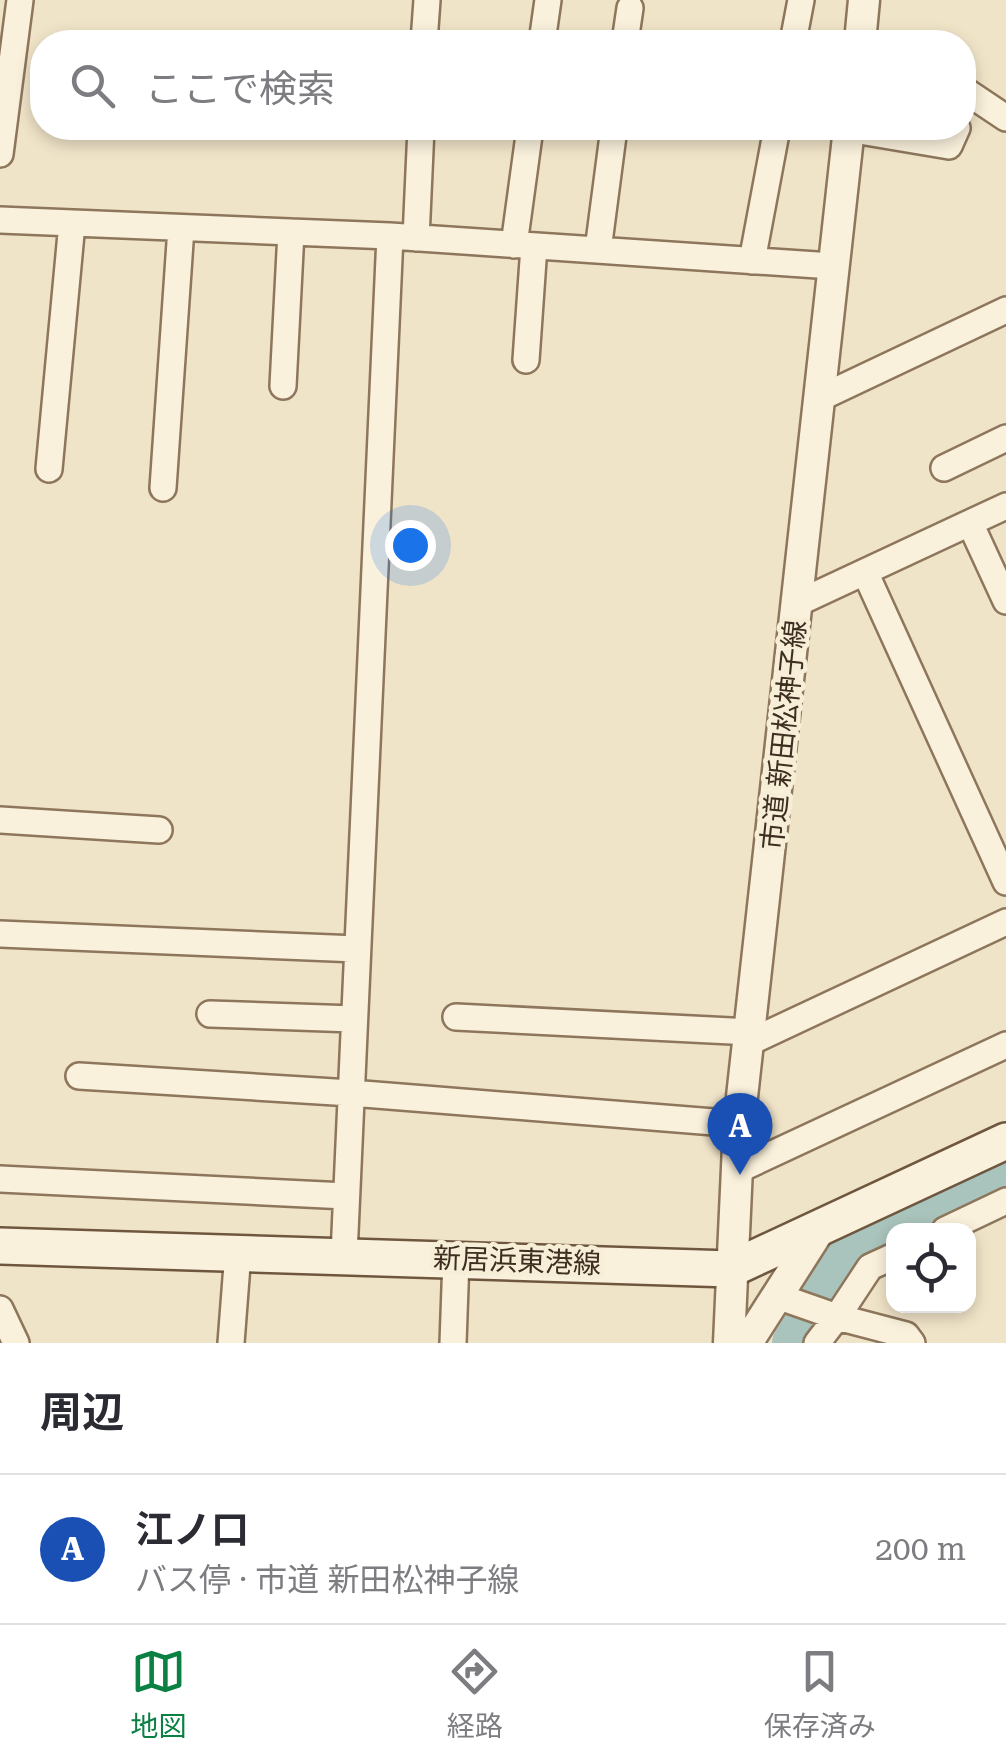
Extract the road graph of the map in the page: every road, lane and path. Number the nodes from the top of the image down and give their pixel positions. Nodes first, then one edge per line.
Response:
1 (20, 0) edge
2 (427, 0) edge
3 (548, 0) edge
4 (801, 0) edge
5 (864, 0) edge
6 (630, 8) dead end
7 (425, 30) edge
8 (544, 30) edge
9 (627, 30) edge
10 (795, 30) edge
11 (863, 30) edge
12 (976, 104) edge
13 (1006, 118) edge
14 (420, 140) edge
15 (529, 140) edge
16 (612, 140) edge
17 (775, 140) edge
18 (847, 140) edge
19 (915, 140) edge
20 (951, 140) edge
21 (0, 154) edge
22 (0, 220) edge
23 (72, 223) junction
24 (181, 228) junction
25 (291, 232) junction
26 (390, 236) junction
27 (416, 238) junction
28 (524, 245) junction
29 (598, 250) junction
30 (752, 261) junction
31 (832, 266) junction
32 (1006, 310) edge
33 (526, 360) dead end
34 (283, 386) dead end
35 (818, 399) junction
36 (1006, 438) edge
37 (944, 468) dead end
38 (49, 469) dead end
39 (163, 488) dead end
40 (1006, 506) edge
41 (970, 523) junction
42 (865, 572) junction
43 (1006, 601) edge
44 (798, 604) junction
45 (0, 820) edge
46 (158, 830) dead end
47 (1006, 882) edge
48 (1006, 922) edge
49 (0, 934) edge
50 (357, 949) junction
51 (210, 1014) dead end
52 (456, 1017) dead end
53 (354, 1019) junction
54 (750, 1037) junction
55 (1006, 1045) edge
56 (79, 1076) dead end
57 (351, 1093) junction
58 (740, 1124) junction
59 (1006, 1141) edge
60 (738, 1170) junction
61 (0, 1179) edge
62 (346, 1196) junction
63 (1006, 1201) edge
64 (960, 1223) edge
65 (823, 1224) junction
66 (0, 1246) edge
67 (238, 1252) junction
68 (344, 1255) junction
69 (456, 1259) junction
70 (886, 1260) edge
71 (730, 1268) junction
72 (788, 1300) junction
73 (0, 1309) edge
74 (833, 1316) junction
75 (16, 1343) edge
76 (231, 1343) edge
77 (453, 1343) edge
78 (729, 1343) edge
79 (747, 1343) edge
80 (817, 1343) edge
81 (912, 1343) edge

1 - 21 street
2 - 7 street
3 - 8 street
4 - 10 street
5 - 11 street
6 - 9 street
12 - 13 street
14 - 27 street
15 - 28 street
16 - 29 street
17 - 30 street
18 - 31 street, 市道 新田松神子線
19 - 20 street
22 - 23 street
23 - 24 street
23 - 38 street
24 - 25 street
24 - 39 street
25 - 26 street
25 - 34 street
26 - 27 street
26 - 50 street
27 - 28 street
28 - 29 street
28 - 33 street
29 - 30 street
30 - 31 street
31 - 35 street, 市道 新田松神子線
32 - 35 street
35 - 44 street, 市道 新田松神子線
36 - 37 street
40 - 41 street
41 - 42 street
41 - 43 street
42 - 44 street
42 - 47 street
44 - 54 street, 市道 新田松神子線
45 - 46 street
48 - 54 street
49 - 50 street
50 - 53 street
51 - 53 street
52 - 54 street
53 - 57 street
54 - 58 street, 市道 新田松神子線
55 - 60 street
56 - 57 street
57 - 58 street
57 - 62 street
58 - 60 street, 市道 新田松神子線
59 - 65 main road, 新居浜東港線
60 - 71 street, 市道 新田松神子線
61 - 62 street
62 - 68 street
63 - 64 street
65 - 71 main road, 新居浜東港線
65 - 72 street
66 - 67 main road, 新居浜東港線
67 - 68 main road, 新居浜東港線
67 - 76 street
68 - 69 main road, 新居浜東港線
69 - 71 main road, 新居浜東港線
69 - 77 street
70 - 74 street
71 - 78 street, 市道 新田松神子線
72 - 74 street
72 - 79 street
73 - 75 street
74 - 80 street
74 - 81 street

